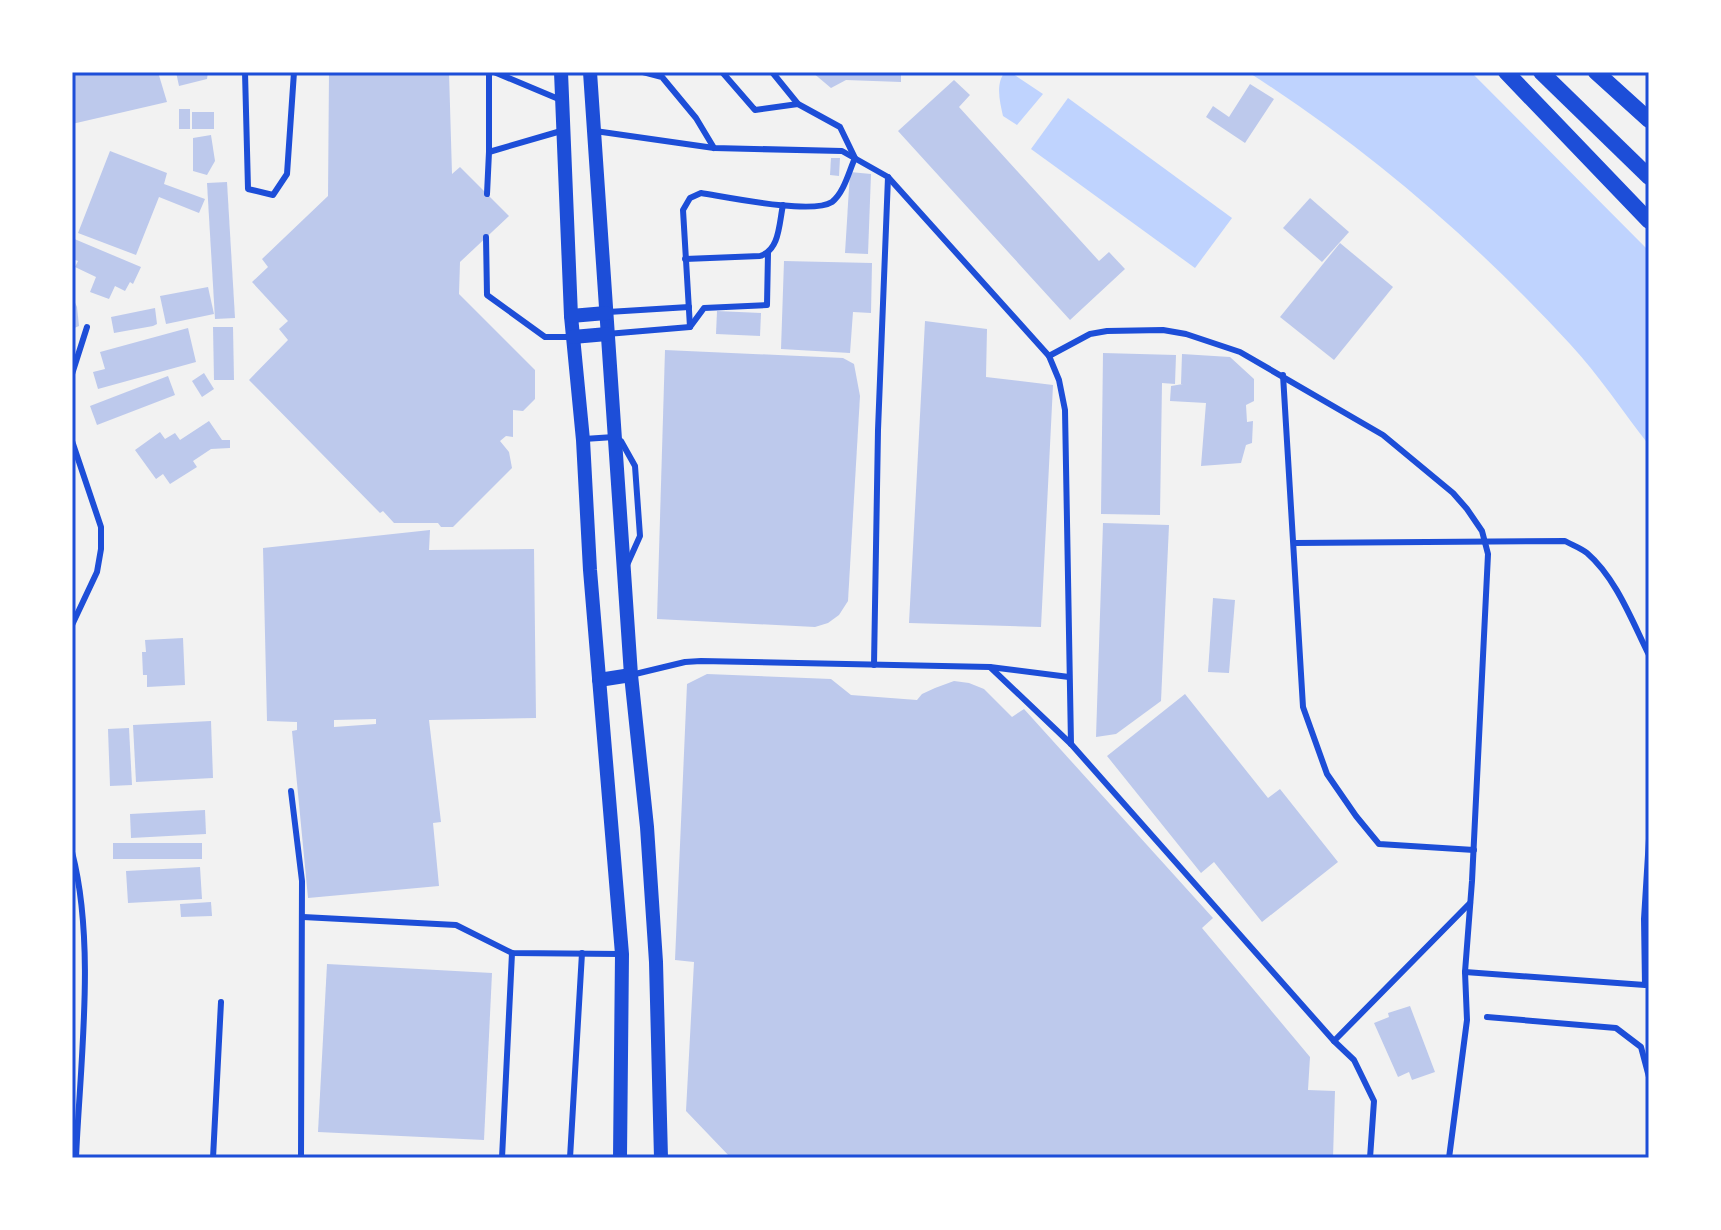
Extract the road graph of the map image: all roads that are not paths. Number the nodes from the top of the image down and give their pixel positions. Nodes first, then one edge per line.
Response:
1 (245, 72) edge
2 (294, 72) edge
3 (491, 72) edge
4 (561, 72) edge
5 (590, 72) edge
6 (643, 72) edge
7 (722, 72) edge
8 (772, 72) edge
9 (1506, 72) edge
10 (1541, 72) edge
11 (1596, 72) edge
12 (665, 75) edge
13 (563, 101) junction
14 (798, 104) junction
15 (1649, 120) edge
16 (564, 130) junction
17 (594, 131) junction
18 (714, 148) junction
19 (489, 152) junction
20 (855, 158) junction
21 (888, 177) junction
22 (1649, 177) edge
23 (487, 194) dead end
24 (783, 205) junction
25 (1649, 221) edge
26 (486, 237) dead end
27 (768, 253) junction
28 (685, 259) junction
29 (689, 307) junction
30 (606, 313) junction
31 (571, 316) junction
32 (87, 327) dead end
33 (690, 327) junction
34 (607, 334) junction
35 (573, 337) junction
36 (1049, 356) junction
37 (72, 374) edge
38 (1283, 375) junction
39 (614, 437) junction
40 (583, 440) junction
41 (72, 441) edge
42 (1486, 541) junction
43 (1294, 543) junction
44 (72, 625) edge
45 (1649, 655) edge
46 (874, 665) junction
47 (990, 667) junction
48 (631, 675) junction
49 (1069, 677) junction
50 (599, 680) junction
51 (1071, 744) junction
52 (291, 791) dead end
53 (1649, 839) edge
54 (1474, 850) junction
55 (72, 852) edge
56 (1470, 903) junction
57 (303, 917) junction
58 (512, 953) junction
59 (582, 953) junction
60 (622, 954) junction
61 (1465, 972) junction
62 (221, 1002) dead end
63 (1487, 1017) dead end
64 (1334, 1041) junction
65 (1649, 1077) edge
66 (76, 1158) edge
67 (213, 1158) edge
68 (301, 1158) edge
69 (502, 1158) edge
70 (570, 1158) edge
71 (620, 1158) edge
72 (661, 1158) edge
73 (1370, 1158) edge
74 (1449, 1158) edge

1 - 2 lane
3 - 13 lane
3 - 19 lane
4 - 13 street
5 - 17 street
6 - 12 lane
7 - 14 lane
8 - 14 lane
9 - 25 main road
10 - 22 main road
11 - 15 main road
12 - 18 lane
13 - 16 street
14 - 20 lane
16 - 19 lane
16 - 31 street
17 - 18 lane
17 - 30 street
18 - 20 lane
19 - 23 lane
20 - 21 lane
20 - 24 lane
21 - 36 lane
21 - 46 lane
24 - 27 lane
24 - 28 lane
26 - 35 lane
27 - 28 lane
27 - 33 lane
28 - 29 lane
29 - 30 lane
29 - 33 lane
30 - 31 street
30 - 34 street
31 - 35 street
32 - 37 lane
33 - 34 lane
34 - 35 street
34 - 39 street
35 - 40 street
36 - 38 lane
36 - 49 lane
38 - 42 lane
38 - 43 lane
39 - 40 lane
39 - 48 street
40 - 50 street
41 - 44 lane
42 - 43 lane
42 - 45 lane
42 - 54 lane
43 - 54 lane
46 - 47 lane
46 - 48 lane
47 - 49 lane
47 - 51 lane
48 - 50 street
48 - 72 street
49 - 51 lane
50 - 60 street
51 - 64 lane
52 - 57 lane
53 - 61 lane
54 - 56 lane
55 - 66 lane
56 - 61 lane
56 - 64 lane
57 - 58 lane
57 - 68 lane
58 - 59 lane
58 - 69 lane
59 - 60 lane
59 - 70 lane
60 - 71 street
61 - 74 lane
62 - 67 lane
63 - 65 lane
64 - 73 lane

